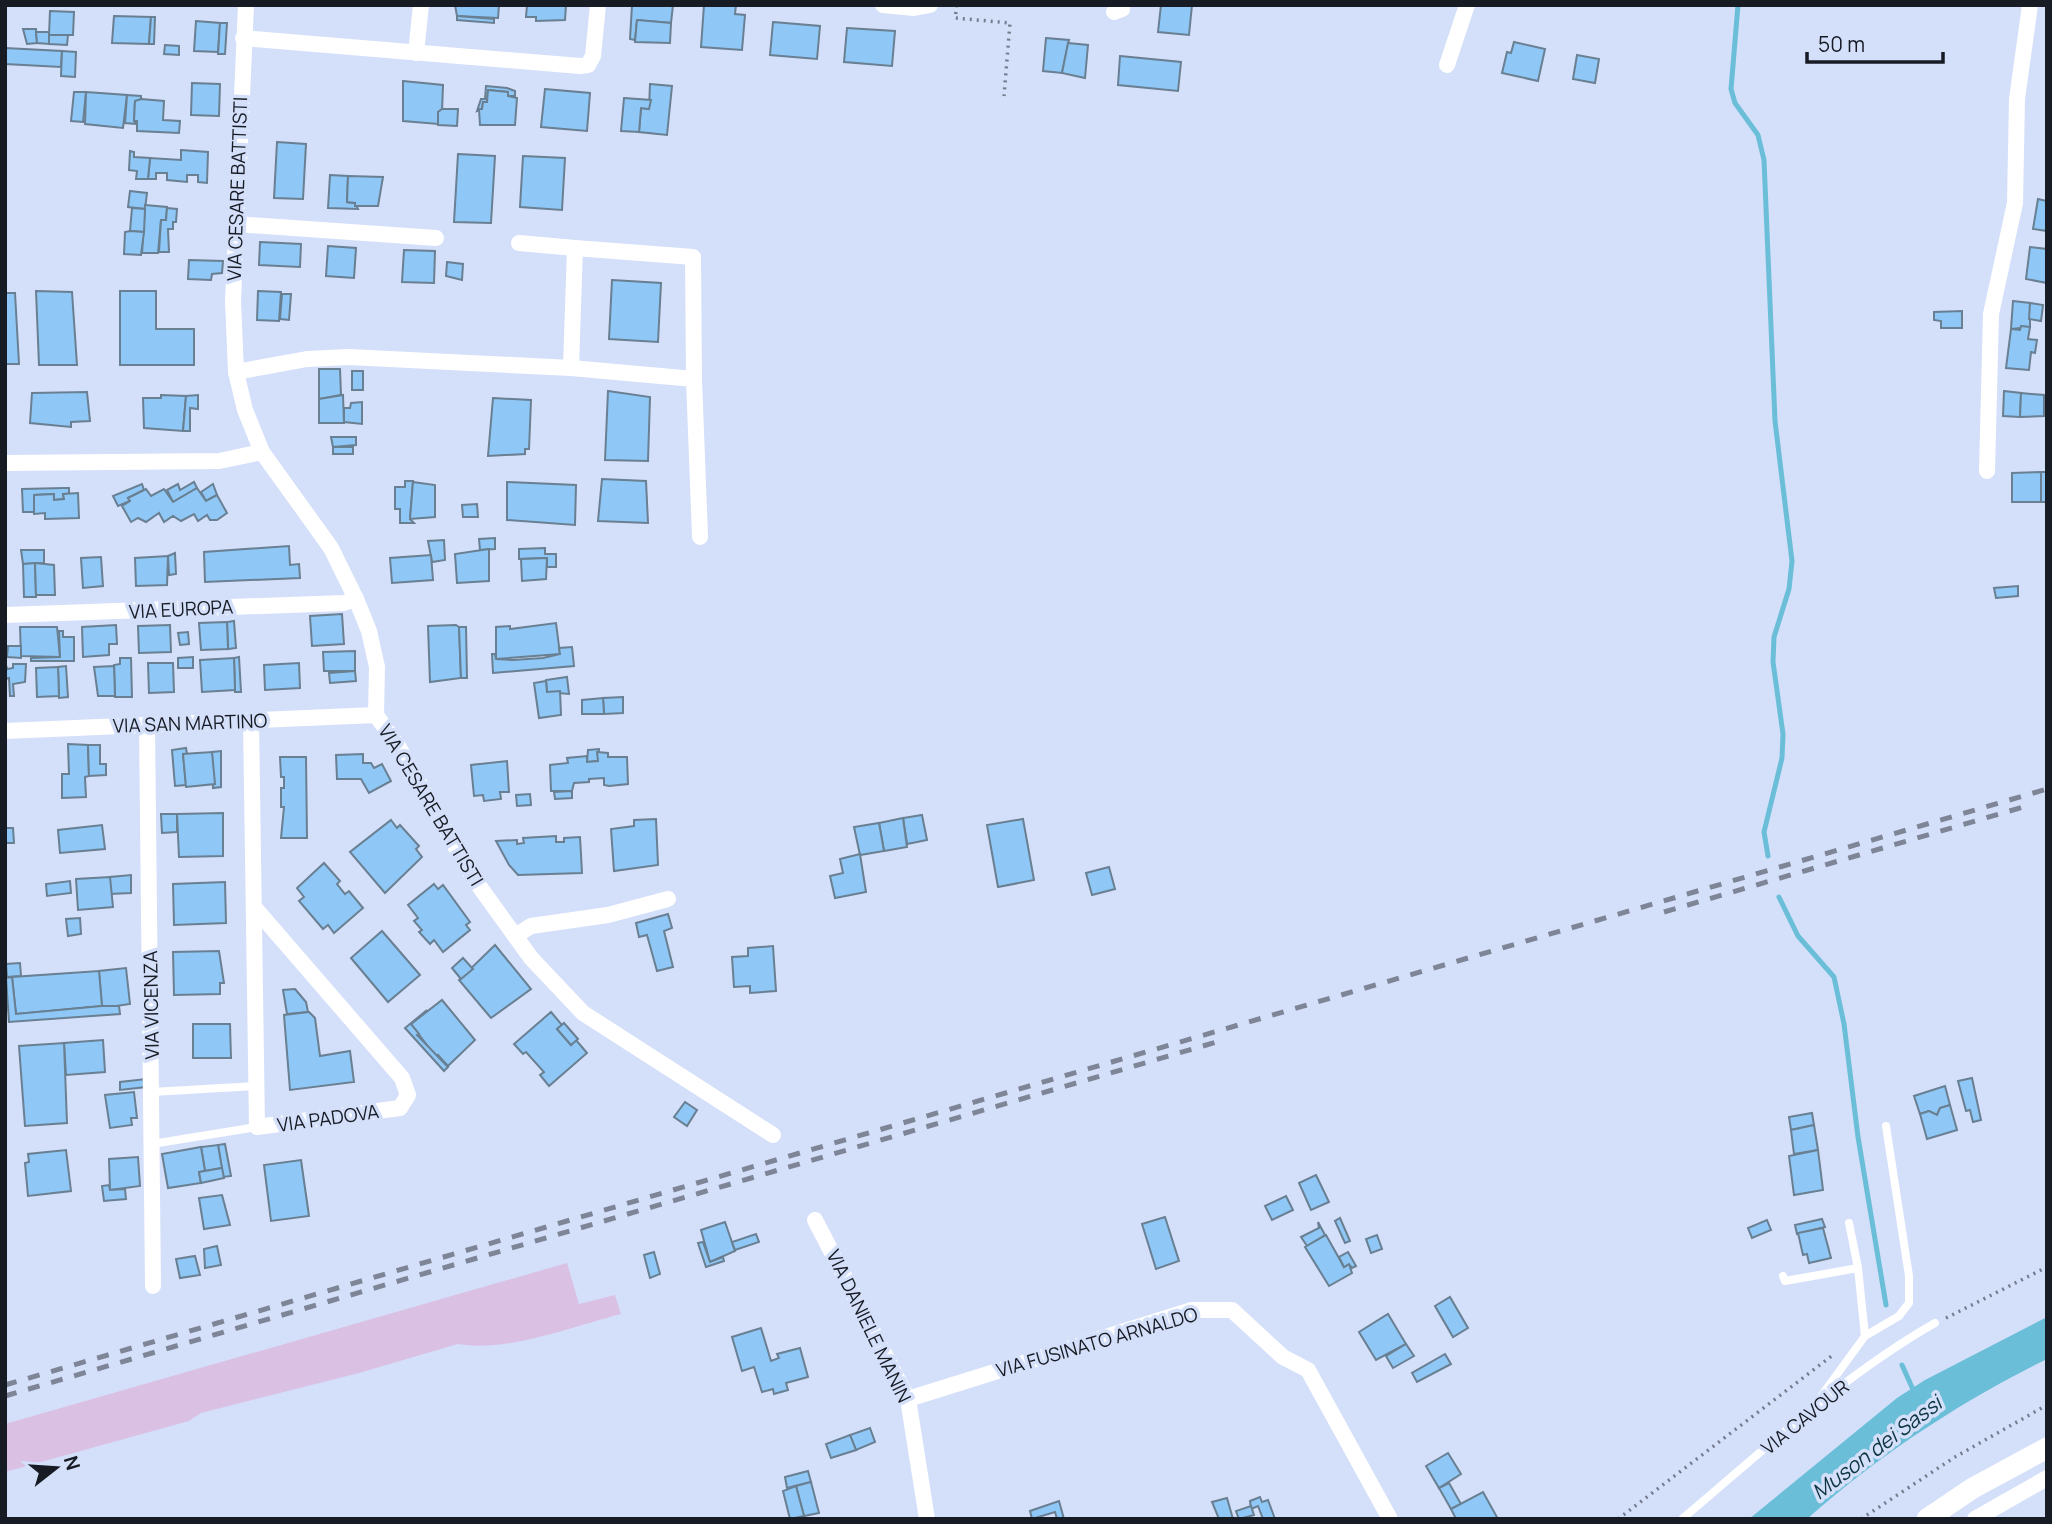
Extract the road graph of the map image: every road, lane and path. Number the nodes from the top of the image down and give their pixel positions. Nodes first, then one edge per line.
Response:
1 (246, 5) edge
2 (421, 5) edge
3 (598, 5) edge
4 (883, 5) edge
5 (930, 5) edge
6 (949, 5) edge
7 (1467, 5) edge
8 (2030, 5) edge
9 (957, 6) edge
10 (243, 37) junction
11 (416, 53) junction
12 (1447, 65) dead end
13 (1003, 96) dead end
14 (236, 224) junction
15 (436, 238) dead end
16 (519, 243) dead end
17 (575, 248) junction
18 (570, 368) junction
19 (236, 372) junction
20 (694, 379) junction
21 (262, 452) junction
22 (5, 463) edge
23 (1987, 471) dead end
24 (700, 537) dead end
25 (356, 598) junction
26 (5, 615) edge
27 (376, 715) junction
28 (251, 720) junction
29 (147, 724) junction
30 (5, 731) edge
31 (668, 899) dead end
32 (254, 907) junction
33 (514, 936) junction
34 (256, 1086) junction
35 (152, 1092) junction
36 (1886, 1126) dead end
37 (257, 1127) junction
38 (773, 1135) dead end
39 (152, 1144) junction
40 (815, 1220) dead end
41 (1849, 1223) dead end
42 (2047, 1267) edge
43 (1857, 1268) junction
44 (1783, 1276) dead end
45 (153, 1286) dead end
46 (1935, 1323) joint
47 (1865, 1336) junction
48 (1835, 1355) dead end
49 (908, 1399) junction
50 (2047, 1405) edge
51 (1812, 1409) junction
52 (2047, 1448) edge
53 (2047, 1478) edge
54 (927, 1519) edge
55 (1390, 1519) edge
56 (1618, 1519) edge
57 (1682, 1519) edge
58 (1861, 1519) edge
59 (1927, 1519) edge
60 (1975, 1519) edge

1 - 10 street, VIA CESARE BATTISTI
2 - 11 street
3 - 11 street
4 - 5 street
6 - 9 path
7 - 12 street
8 - 23 street
9 - 13 path
10 - 11 street
10 - 14 street, VIA CESARE BATTISTI
14 - 15 street
14 - 19 street, VIA CESARE BATTISTI
16 - 17 street
17 - 18 street
17 - 20 street
18 - 19 street
18 - 20 street
19 - 21 street, VIA CESARE BATTISTI
20 - 24 street
21 - 22 street
21 - 25 street, VIA CESARE BATTISTI
25 - 26 street, VIA EUROPA
25 - 27 street, VIA CESARE BATTISTI
27 - 28 street, VIA SAN MARTINO
27 - 33 street, VIA CESARE BATTISTI
28 - 29 street, VIA SAN MARTINO
28 - 32 street, VIA PADOVA
29 - 30 street, VIA SAN MARTINO
29 - 35 street, VIA VICENZA
31 - 33 street
32 - 34 street, VIA PADOVA
32 - 37 street, VIA PADOVA
33 - 38 street, VIA CESARE BATTISTI
34 - 35 lane
34 - 37 street, VIA PADOVA
35 - 39 street, VIA VICENZA
36 - 47 lane
37 - 39 lane
39 - 45 street, VIA VICENZA
40 - 49 street, VIA DANIELE MANIN
41 - 43 lane
42 - 46 path
43 - 44 lane
43 - 47 lane
46 - 51 lane, VIA CAVOUR
47 - 51 lane
48 - 56 path
49 - 54 street, VIA DANIELE MANIN
49 - 55 street, VIA FUSINATO ARNALDO
50 - 58 path
51 - 57 lane, VIA CAVOUR
52 - 59 main road
53 - 60 street

